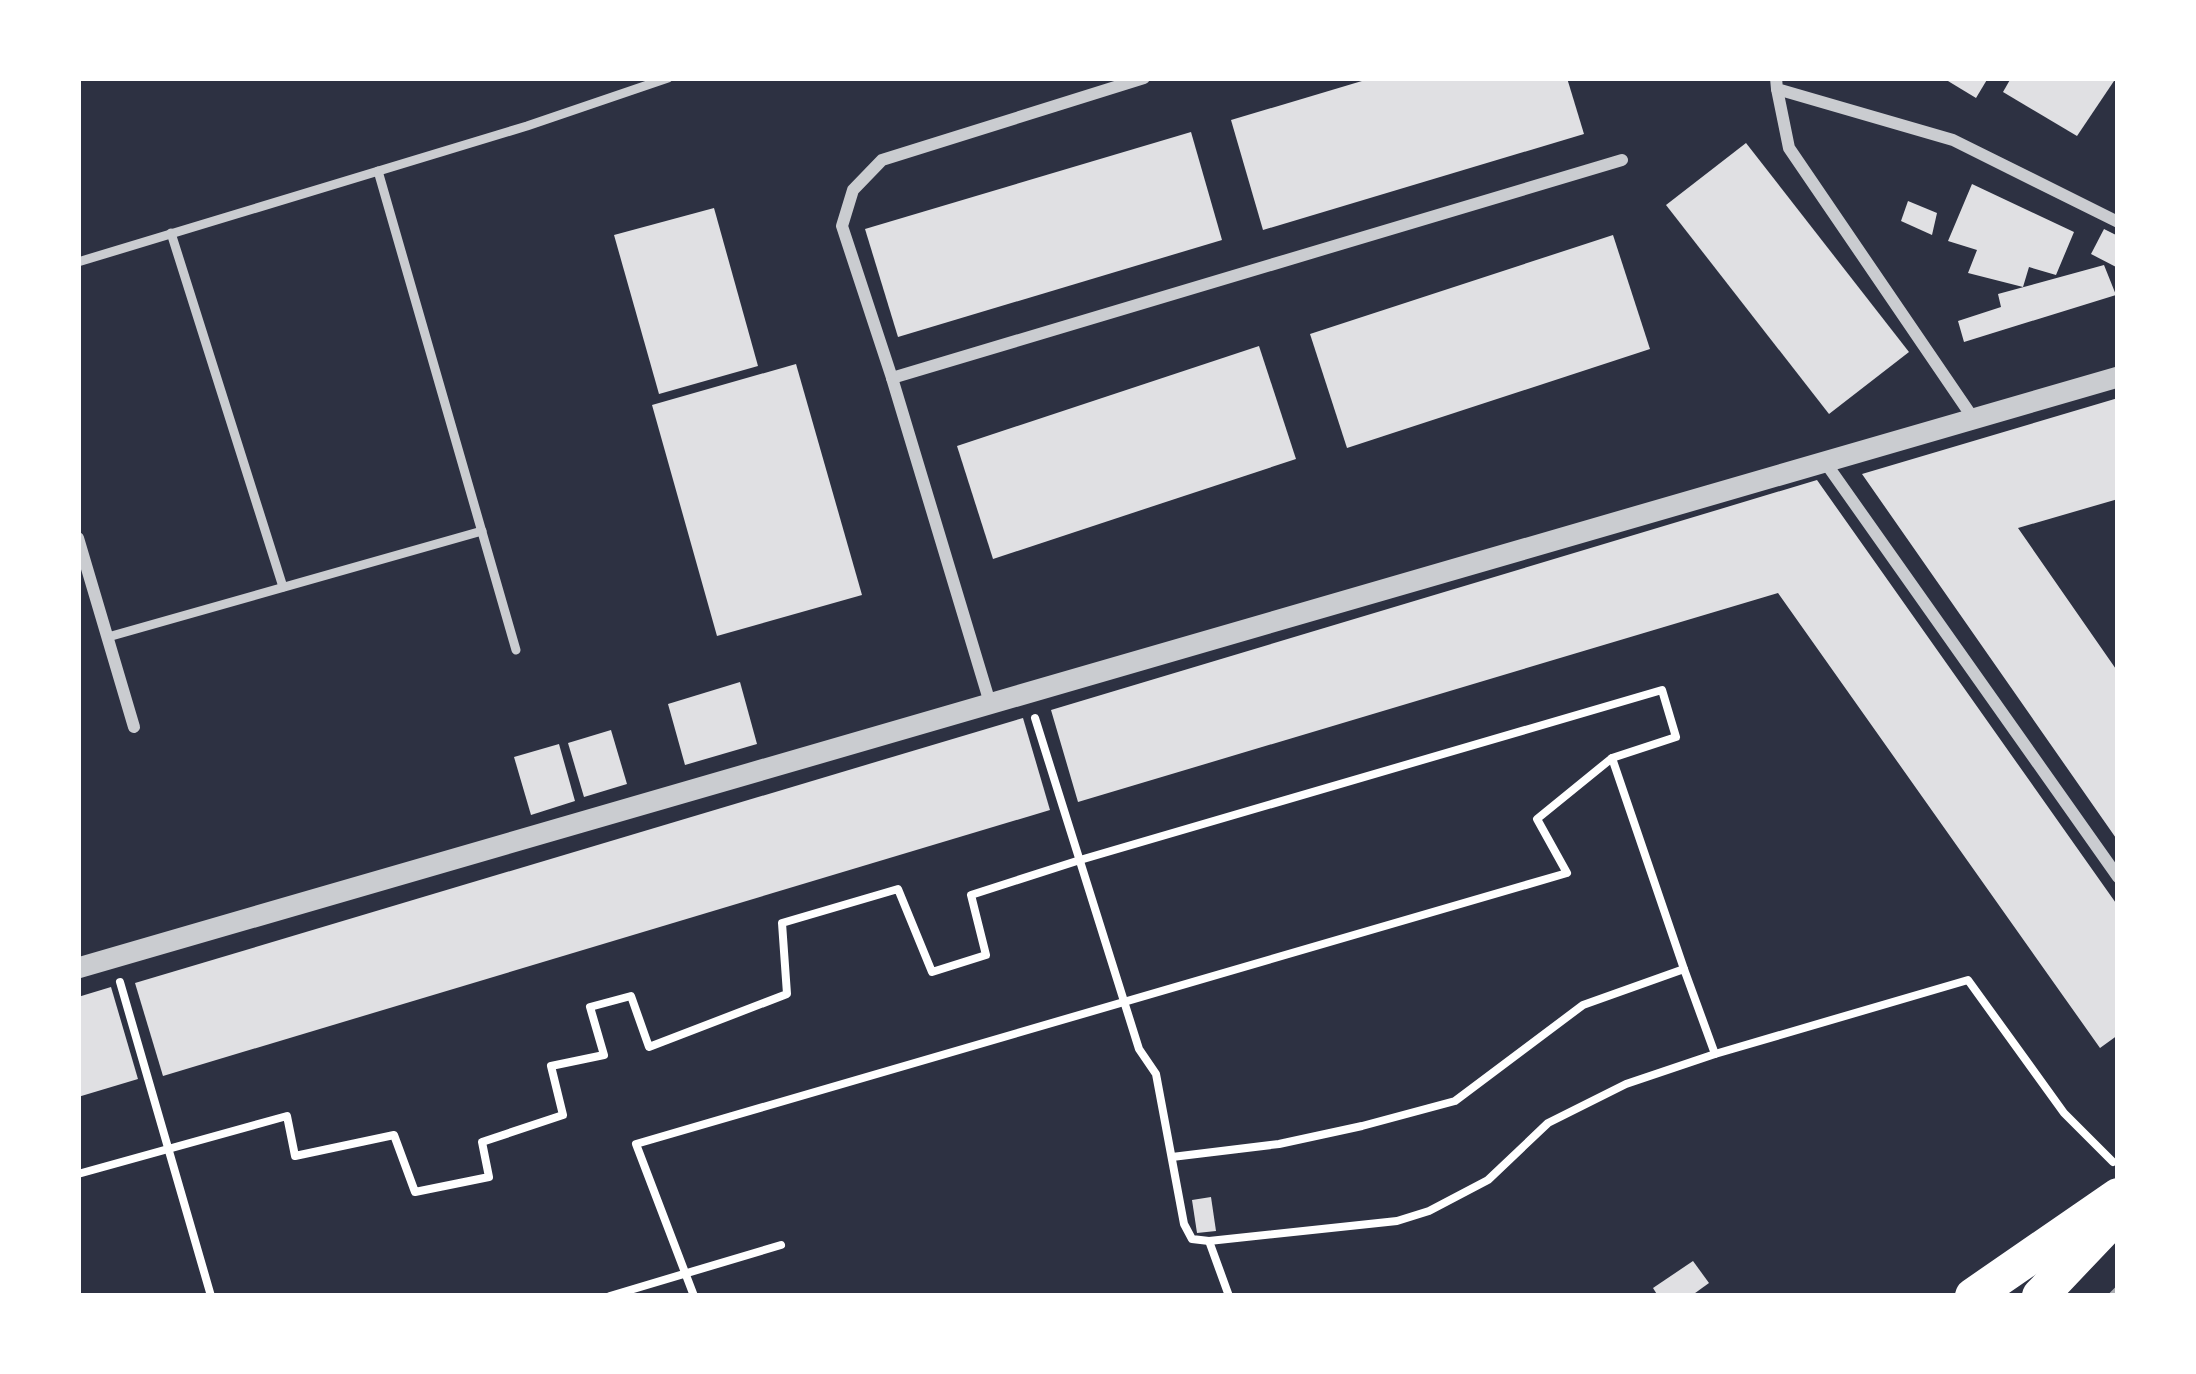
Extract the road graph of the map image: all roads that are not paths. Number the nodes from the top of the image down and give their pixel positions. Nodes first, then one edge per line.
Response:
1 (668, 78) edge
2 (1144, 78) edge
3 (1776, 84) edge
4 (1622, 160) dead end
5 (379, 171) junction
6 (2118, 200) edge
7 (2113, 219) edge
8 (171, 233) junction
9 (78, 262) edge
10 (2118, 376) edge
11 (892, 378) junction
12 (1973, 418) junction
13 (1825, 462) junction
14 (482, 531) junction
15 (78, 538) edge
16 (283, 587) junction
17 (108, 637) junction
18 (516, 650) dead end
19 (990, 703) junction
20 (134, 727) dead end
21 (2118, 877) edge
22 (78, 968) edge
23 (2118, 1196) edge
24 (2118, 1213) edge
25 (1973, 1296) edge
26 (2040, 1296) edge

1 - 5 lane
2 - 11 street
3 - 7 street
3 - 12 street
4 - 11 street
5 - 8 lane
5 - 14 lane
6 - 7 street
8 - 9 lane
8 - 16 lane
10 - 12 street
11 - 19 street
12 - 13 street
13 - 19 street
13 - 21 street
14 - 16 lane
14 - 18 lane
15 - 17 street
16 - 17 lane
17 - 20 street
19 - 22 street
23 - 25 highway
24 - 26 highway

